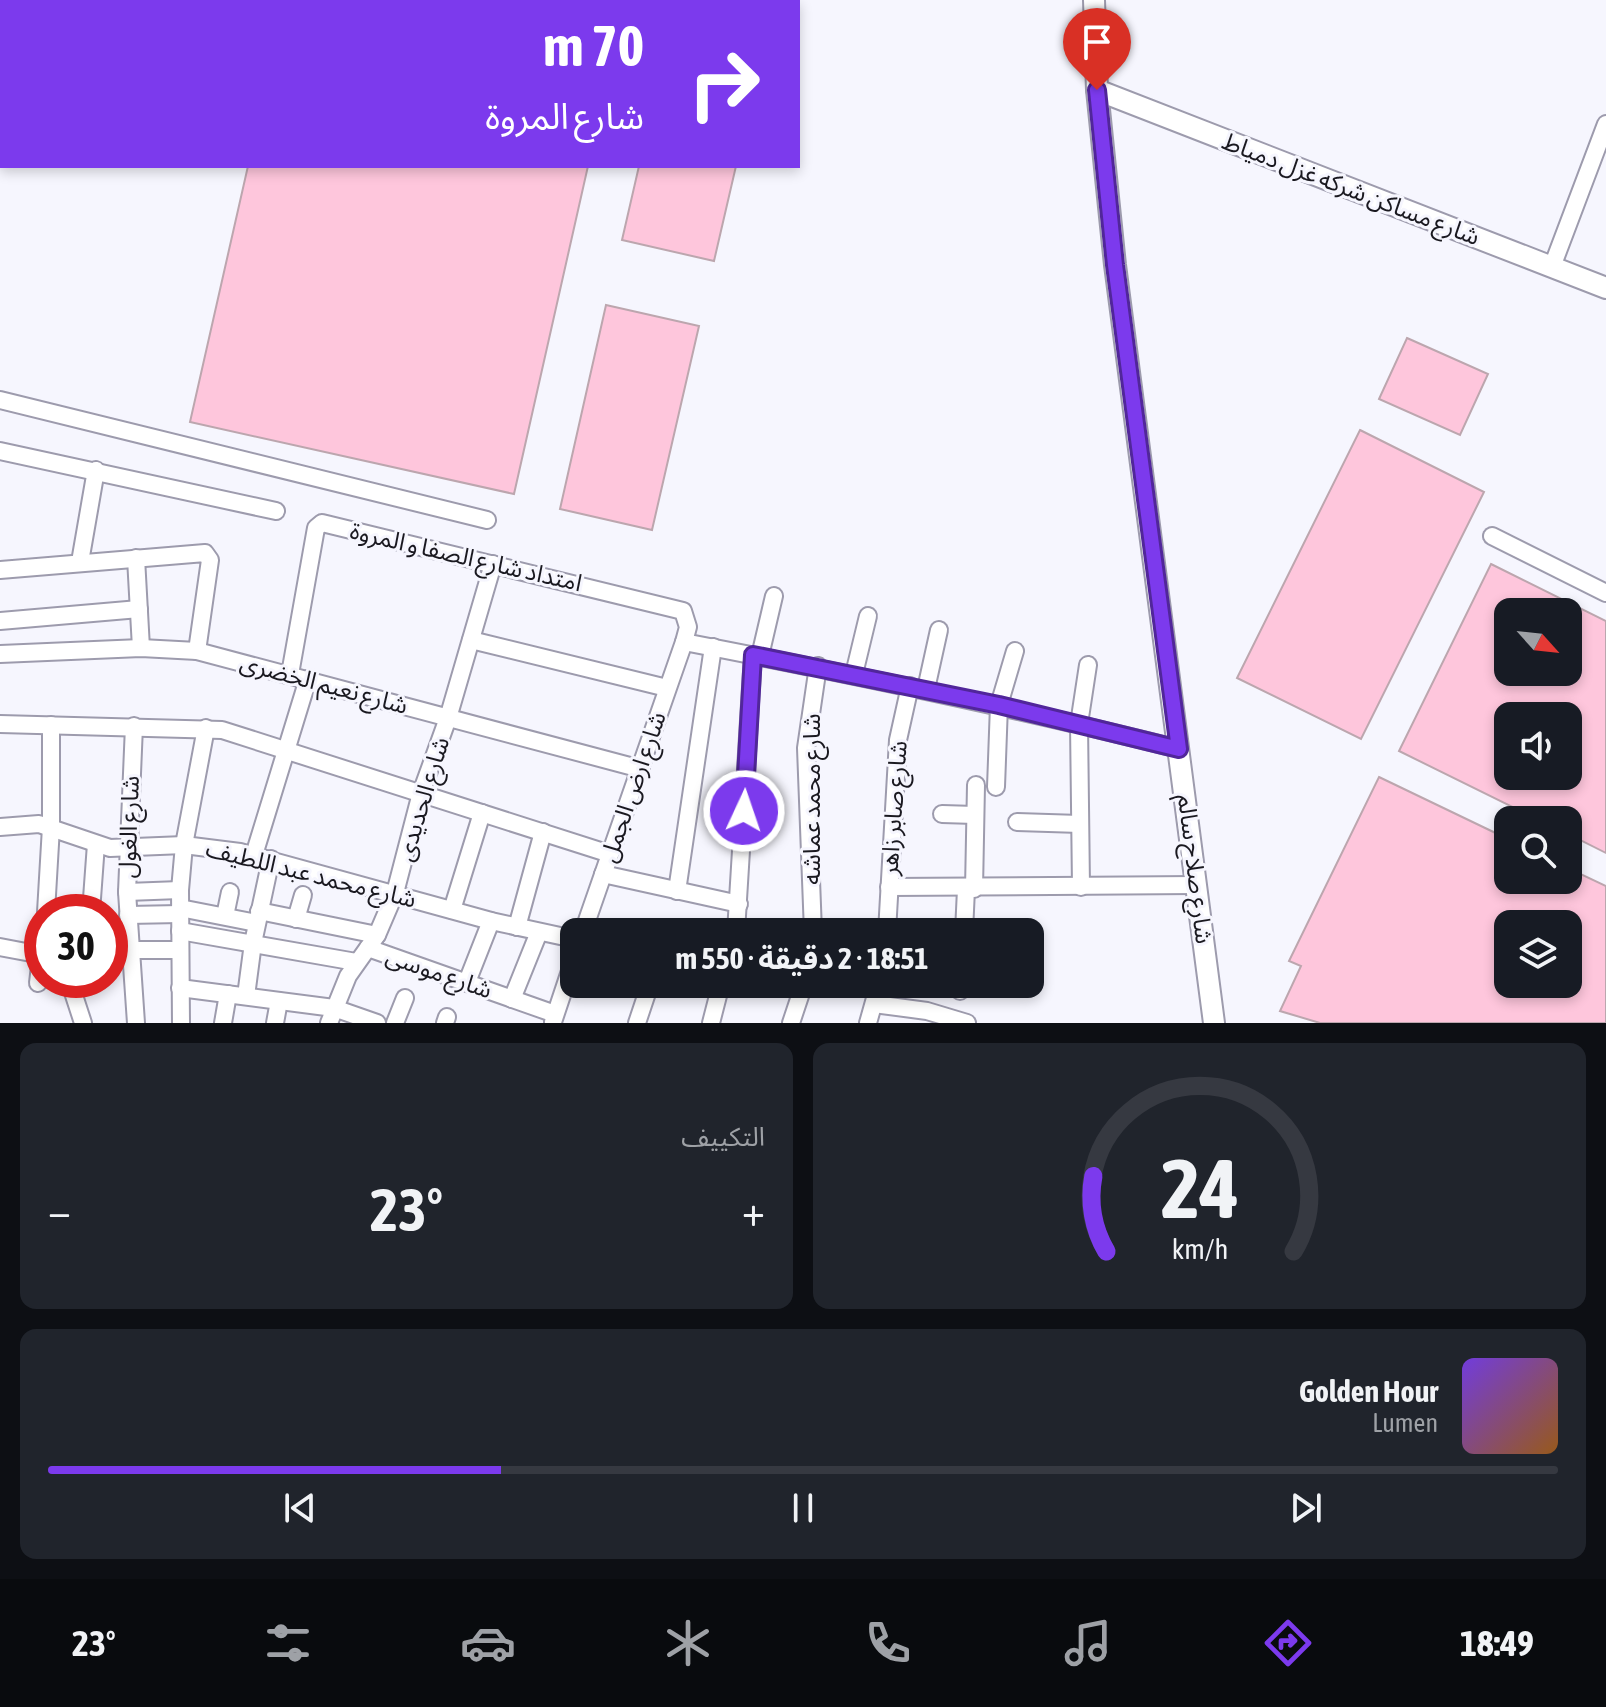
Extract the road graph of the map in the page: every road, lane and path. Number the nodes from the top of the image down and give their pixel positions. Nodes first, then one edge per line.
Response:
1 (1094, 0) edge
2 (1097, 90) junction
3 (1606, 124) edge
4 (1552, 267) junction
5 (1604, 282) edge
6 (0, 400) edge
7 (0, 451) edge
8 (96, 470) junction
9 (276, 511) dead end
10 (487, 520) dead end
11 (1492, 536) dead end
12 (136, 558) junction
13 (80, 562) junction
14 (493, 564) junction
15 (0, 570) edge
16 (1606, 593) edge
17 (774, 596) dead end
18 (139, 609) junction
19 (868, 616) dead end
20 (0, 621) edge
21 (939, 630) dead end
22 (471, 640) junction
23 (684, 642) junction
24 (713, 647) junction
25 (141, 648) junction
26 (197, 651) junction
27 (1015, 651) dead end
28 (0, 654) edge
29 (757, 656) junction
30 (1088, 665) dead end
31 (818, 666) junction
32 (290, 674) junction
33 (854, 674) junction
34 (308, 679) junction
35 (918, 687) junction
36 (667, 688) junction
37 (999, 705) junction
38 (448, 718) junction
39 (0, 724) edge
40 (1079, 724) junction
41 (51, 725) junction
42 (134, 726) junction
43 (206, 728) junction
44 (287, 749) junction
45 (1179, 749) junction
46 (641, 769) junction
47 (976, 785) dead end
48 (996, 787) dead end
49 (421, 793) junction
50 (482, 813) junction
51 (942, 814) dead end
52 (975, 815) junction
53 (1017, 822) dead end
54 (1080, 824) junction
55 (0, 827) edge
56 (51, 827) junction
57 (543, 832) junction
58 (96, 844) junction
59 (184, 845) junction
60 (127, 849) junction
61 (610, 854) junction
62 (254, 855) junction
63 (271, 859) junction
64 (603, 874) junction
65 (1197, 885) junction
66 (889, 887) junction
67 (1081, 887) junction
68 (970, 889) junction
69 (180, 890) junction
70 (677, 891) junction
71 (127, 892) joint
72 (230, 892) dead end
73 (395, 893) junction
74 (47, 894) edge
75 (92, 894) edge
76 (303, 895) dead end
77 (739, 904) junction
78 (452, 910) junction
79 (128, 915) joint
80 (225, 916) junction
81 (258, 917) junction
82 (180, 918) junction
83 (588, 918) edge
84 (738, 918) edge
85 (812, 918) edge
86 (888, 918) edge
87 (966, 918) edge
88 (296, 919) junction
89 (491, 921) junction
90 (517, 927) junction
91 (539, 932) junction
92 (560, 936) edge
93 (372, 941) junction
94 (253, 943) junction
95 (0, 947) edge
96 (24, 950) edge
97 (129, 950) junction
98 (180, 950) junction
99 (356, 962) junction
100 (467, 982) junction
101 (180, 988) junction
102 (228, 994) junction
103 (246, 996) junction
104 (75, 998) edge
105 (405, 998) dead end
106 (561, 998) edge
107 (645, 998) edge
108 (717, 998) edge
109 (799, 998) edge
110 (876, 998) edge
111 (512, 999) junction
112 (279, 1001) junction
113 (874, 1004) junction
114 (332, 1016) edge
115 (928, 1017) edge
116 (554, 1018) edge
117 (83, 1023) edge
118 (136, 1023) edge
119 (181, 1023) edge
120 (223, 1023) edge
121 (275, 1023) edge
122 (377, 1023) edge
123 (395, 1023) edge
124 (637, 1023) edge
125 (711, 1023) edge
126 (791, 1023) edge
127 (868, 1023) edge
128 (967, 1023) edge
129 (1214, 1023) edge

1 - 2 street, شارع صلاح سالم
2 - 4 street, شارع مساكن شركه غزل دمياط
2 - 45 street, شارع صلاح سالم
3 - 4 street
4 - 5 street, شارع مساكن شركه غزل دمياط
6 - 10 street
7 - 8 street
8 - 9 street
8 - 13 street
11 - 16 street
12 - 13 street
12 - 18 street
12 - 26 street
13 - 15 street
14 - 22 street, شارع الحديدى
14 - 23 street, امتداد شارع الصفا و المروة
14 - 32 street, امتداد شارع الصفا و المروة
17 - 29 street
18 - 20 street
18 - 25 street
19 - 33 street
21 - 35 street, شارع صابر زاهر
22 - 36 street
22 - 38 street, شارع الحديدى
23 - 24 street
23 - 36 street, شارع ارض الجمل
24 - 29 street
24 - 70 street
25 - 26 street, شارع نعيم الخضرى
25 - 28 street, شارع نعيم الخضرى
26 - 32 street, شارع نعيم الخضرى
27 - 37 street
29 - 31 street
29 - 77 street
30 - 40 street
31 - 33 street
31 - 85 street, شارع محمد عماشه
32 - 34 street, شارع نعيم الخضرى
33 - 35 street
34 - 38 street, شارع نعيم الخضرى
34 - 44 street
35 - 37 street
35 - 66 street, شارع صابر زاهر
36 - 46 street, شارع ارض الجمل
37 - 40 street
37 - 48 street
38 - 46 street, شارع نعيم الخضرى
38 - 49 street, شارع الحديدى
39 - 41 street
40 - 45 street
40 - 54 street
41 - 42 street
41 - 56 street
42 - 43 street
42 - 60 street, شارع الغول
43 - 44 street
43 - 59 street
44 - 49 street
44 - 62 street
45 - 65 street, شارع صلاح سالم
46 - 61 street, شارع ارض الجمل
47 - 52 street
49 - 50 street
49 - 73 street, شارع الحديدى
50 - 57 street
50 - 78 street
51 - 52 street
52 - 68 street
53 - 54 street
54 - 67 street
55 - 56 street, شارع محمد عبد اللطيف
56 - 58 street, شارع محمد عبد اللطيف
56 - 74 street
57 - 61 street
57 - 90 street
58 - 60 street, شارع محمد عبد اللطيف
58 - 75 street
59 - 60 street, شارع محمد عبد اللطيف
59 - 62 street, شارع محمد عبد اللطيف
59 - 69 street
60 - 71 street, شارع الغول
61 - 64 street, شارع ارض الجمل
62 - 63 street, شارع محمد عبد اللطيف
63 - 73 street, شارع محمد عبد اللطيف
63 - 81 street
64 - 70 street
64 - 83 street, شارع ارض الجمل
65 - 67 street
65 - 129 street, شارع صلاح سالم
66 - 68 street
66 - 86 street, شارع صابر زاهر
67 - 68 street
68 - 87 street
69 - 71 street
69 - 82 street
70 - 77 street
72 - 80 street
73 - 78 street, شارع محمد عبد اللطيف
73 - 93 street, شارع الحديدى
76 - 88 street
77 - 84 street
78 - 89 street, شارع محمد عبد اللطيف
79 - 82 street
79 - 97 street, شارع الغول
80 - 81 street, شارع موسى
80 - 82 street, شارع موسى
81 - 88 street, شارع موسى
81 - 94 street
82 - 94 street
82 - 98 street
88 - 93 street, شارع موسى
89 - 90 street, شارع محمد عبد اللطيف
89 - 100 street
90 - 91 street, شارع محمد عبد اللطيف
91 - 92 street, شارع محمد عبد اللطيف
91 - 111 street
93 - 99 street, شارع الحديدى
93 - 100 street, شارع موسى
94 - 99 street
94 - 103 street
95 - 96 street
97 - 98 street
97 - 118 street, شارع الغول
98 - 101 street
99 - 114 street, شارع الحديدى
100 - 111 street, شارع موسى
101 - 102 street
101 - 119 street
102 - 103 street
102 - 120 street
103 - 112 street
104 - 117 street
105 - 123 street
106 - 116 street
107 - 124 street
108 - 125 street
109 - 126 street
110 - 113 street
111 - 116 street, شارع موسى
112 - 114 street
112 - 121 street
113 - 115 street
113 - 127 street
114 - 122 street
115 - 128 street

